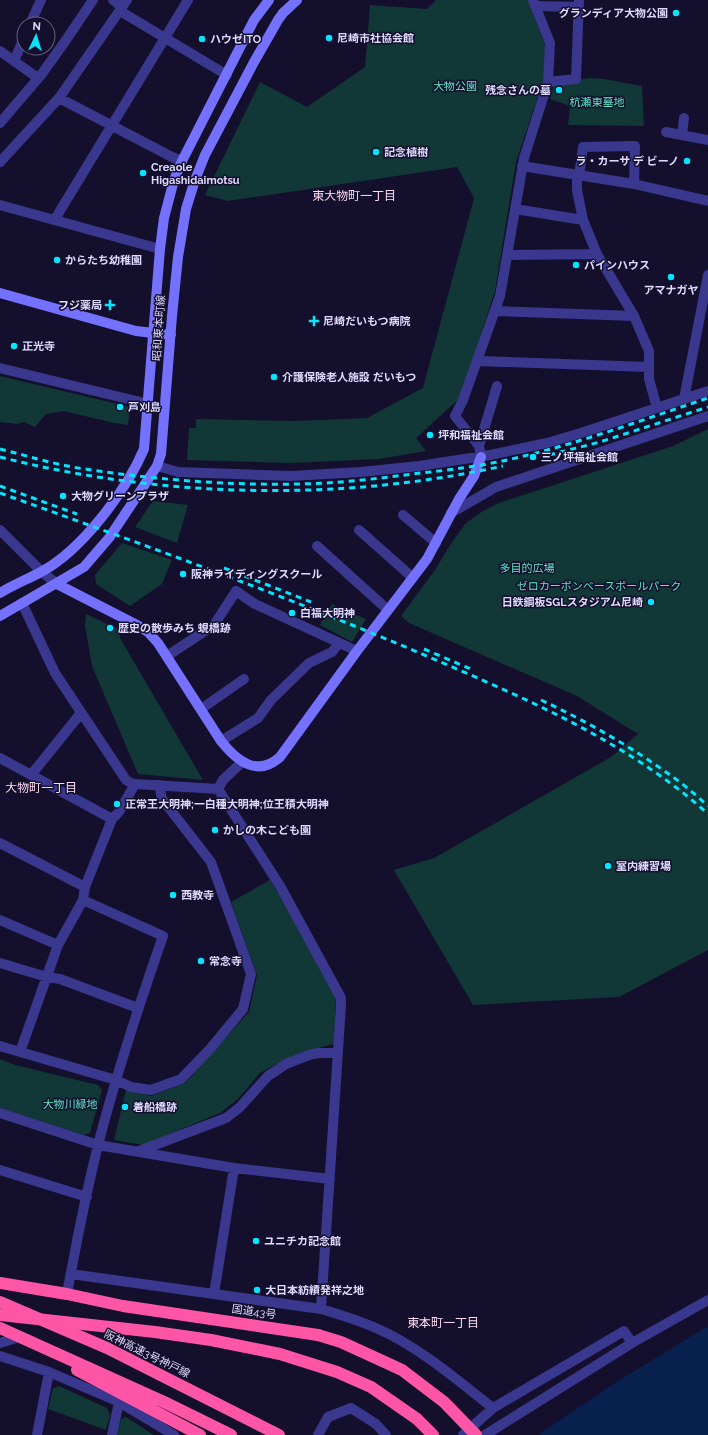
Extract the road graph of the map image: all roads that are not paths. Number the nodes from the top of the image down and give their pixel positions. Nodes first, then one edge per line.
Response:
1 (40, 0) edge
2 (93, 0) edge
3 (113, 0) edge
4 (188, 0) edge
5 (269, 0) edge
6 (297, 0) edge
7 (534, 3) edge
8 (579, 4) edge
9 (123, 6) edge
10 (33, 16) edge
11 (165, 38) junction
12 (0, 52) edge
13 (16, 56) edge
14 (14, 61) junction
15 (227, 75) junction
16 (38, 78) junction
17 (548, 82) junction
18 (59, 98) junction
19 (684, 118) dead end
20 (0, 123) edge
21 (112, 126) junction
22 (666, 132) dead end
23 (682, 135) junction
24 (708, 140) edge
25 (0, 162) edge
26 (182, 162) junction
27 (522, 166) junction
28 (578, 176) junction
29 (634, 184) junction
30 (708, 201) edge
31 (0, 205) edge
32 (515, 210) junction
33 (55, 220) junction
34 (583, 220) junction
35 (160, 249) junction
36 (597, 254) junction
37 (507, 255) junction
38 (708, 275) edge
39 (0, 293) edge
40 (495, 311) junction
41 (634, 316) junction
42 (154, 333) junction
43 (171, 335) junction
44 (478, 361) junction
45 (649, 367) junction
46 (0, 368) edge
47 (497, 386) dead end
48 (708, 391) edge
49 (684, 399) junction
50 (148, 404) junction
51 (657, 408) junction
52 (708, 416) edge
53 (479, 446) junction
54 (481, 457) junction
55 (157, 466) junction
56 (452, 513) junction
57 (403, 515) dead end
58 (0, 530) edge
59 (359, 530) dead end
60 (436, 543) junction
61 (317, 546) dead end
62 (42, 572) junction
63 (412, 578) junction
64 (57, 584) junction
65 (0, 593) edge
66 (22, 603) junction
67 (388, 610) junction
68 (0, 616) edge
69 (339, 643) junction
70 (357, 651) junction
71 (166, 656) junction
72 (244, 679) dead end
73 (201, 709) junction
74 (81, 713) junction
75 (221, 741) junction
76 (0, 758) edge
77 (242, 762) junction
78 (31, 775) junction
79 (135, 784) junction
80 (159, 786) junction
81 (218, 789) junction
82 (112, 818) junction
83 (0, 843) edge
84 (85, 887) junction
85 (83, 900) junction
86 (0, 920) edge
87 (58, 945) junction
88 (0, 962) edge
89 (47, 977) junction
90 (138, 1008) junction
91 (0, 1046) edge
92 (20, 1052) junction
93 (338, 1053) junction
94 (116, 1080) junction
95 (0, 1113) edge
96 (98, 1145) junction
97 (138, 1152) junction
98 (234, 1168) junction
99 (0, 1170) edge
100 (330, 1179) junction
101 (87, 1197) junction
102 (71, 1274) junction
103 (0, 1283) edge
104 (67, 1294) junction
105 (214, 1294) junction
106 (708, 1300) edge
107 (0, 1302) edge
108 (320, 1308) junction
109 (0, 1315) edge
110 (0, 1328) edge
111 (16, 1338) junction
112 (0, 1343) edge
113 (632, 1343) junction
114 (0, 1356) edge
115 (49, 1372) junction
116 (119, 1402) junction
117 (493, 1408) junction
118 (37, 1435) edge
119 (112, 1435) edge
120 (174, 1435) edge
121 (200, 1435) edge
122 (231, 1435) edge
123 (279, 1435) edge
124 (318, 1435) edge
125 (386, 1435) edge
126 (433, 1435) edge
127 (463, 1435) edge
128 (476, 1435) edge
129 (485, 1435) edge

1 - 10 street
2 - 16 street
3 - 9 street
4 - 11 street
5 - 15 main road, 昭和東本町線
6 - 43 main road, 昭和東本町線
7 - 8 street
7 - 17 street
8 - 17 street
9 - 11 street
9 - 18 street
11 - 15 street
11 - 21 street
12 - 14 street
13 - 14 street
14 - 16 street
15 - 26 main road, 昭和東本町線
16 - 20 street
17 - 27 street
18 - 21 street
18 - 25 street
19 - 23 street
21 - 26 street
21 - 33 street
22 - 23 street
23 - 24 street
26 - 35 main road, 昭和東本町線
27 - 28 street
27 - 32 street
28 - 29 street
28 - 29 street
28 - 34 street
29 - 30 street
31 - 33 street
32 - 34 street
32 - 37 street
33 - 35 street
34 - 36 street
35 - 42 main road, 昭和東本町線
36 - 37 street
36 - 41 street
37 - 40 street
38 - 49 street
39 - 42 main road
40 - 41 street
40 - 44 street
41 - 45 street
42 - 43 main road
42 - 50 main road, 昭和東本町線
43 - 55 main road, 昭和東本町線
44 - 45 street
44 - 53 street
45 - 51 street
46 - 50 street
47 - 53 street
48 - 49 street
49 - 51 street
50 - 62 main road, 昭和東本町線
51 - 54 street
52 - 56 street
53 - 54 street
54 - 55 street
54 - 56 main road
55 - 64 main road, 昭和東本町線
56 - 60 main road
57 - 60 street
58 - 62 street
59 - 63 street
60 - 63 main road
61 - 67 street
62 - 64 street
62 - 65 main road, 昭和東本町線
63 - 67 main road
64 - 66 main road, 昭和東本町線
64 - 71 main road
66 - 68 main road, 昭和東本町線
66 - 74 street
67 - 70 main road
69 - 70 street
69 - 71 street
69 - 75 street
70 - 77 main road
71 - 73 main road
72 - 73 street
73 - 75 main road
74 - 78 street
74 - 79 street
75 - 77 main road
76 - 78 street
77 - 81 street
78 - 82 street
79 - 80 street
79 - 82 street
80 - 81 street
80 - 94 street
81 - 93 street
82 - 84 street
83 - 84 street
84 - 85 street
85 - 87 street
85 - 90 street
86 - 87 street
87 - 89 street
88 - 89 street
89 - 90 street
89 - 92 street
90 - 94 street
91 - 92 street
92 - 94 street
93 - 97 street
93 - 100 street
94 - 96 street
95 - 96 street
96 - 97 street
96 - 101 street
97 - 98 street
98 - 100 street
98 - 105 street
99 - 101 street
100 - 108 street
101 - 102 street
102 - 104 street
102 - 105 street
103 - 104 highway, 国道43号
104 - 128 highway, 国道43号, bridge
105 - 108 street
106 - 113 street
107 - 123 highway, 阪神高速3号神戸線, bridge
108 - 117 street
109 - 126 highway
110 - 111 highway
110 - 122 highway
111 - 112 street
111 - 121 highway
113 - 117 street
113 - 129 street
114 - 115 street
115 - 116 street
115 - 118 street
116 - 119 street
116 - 120 street
117 - 127 street
124 - 125 street

